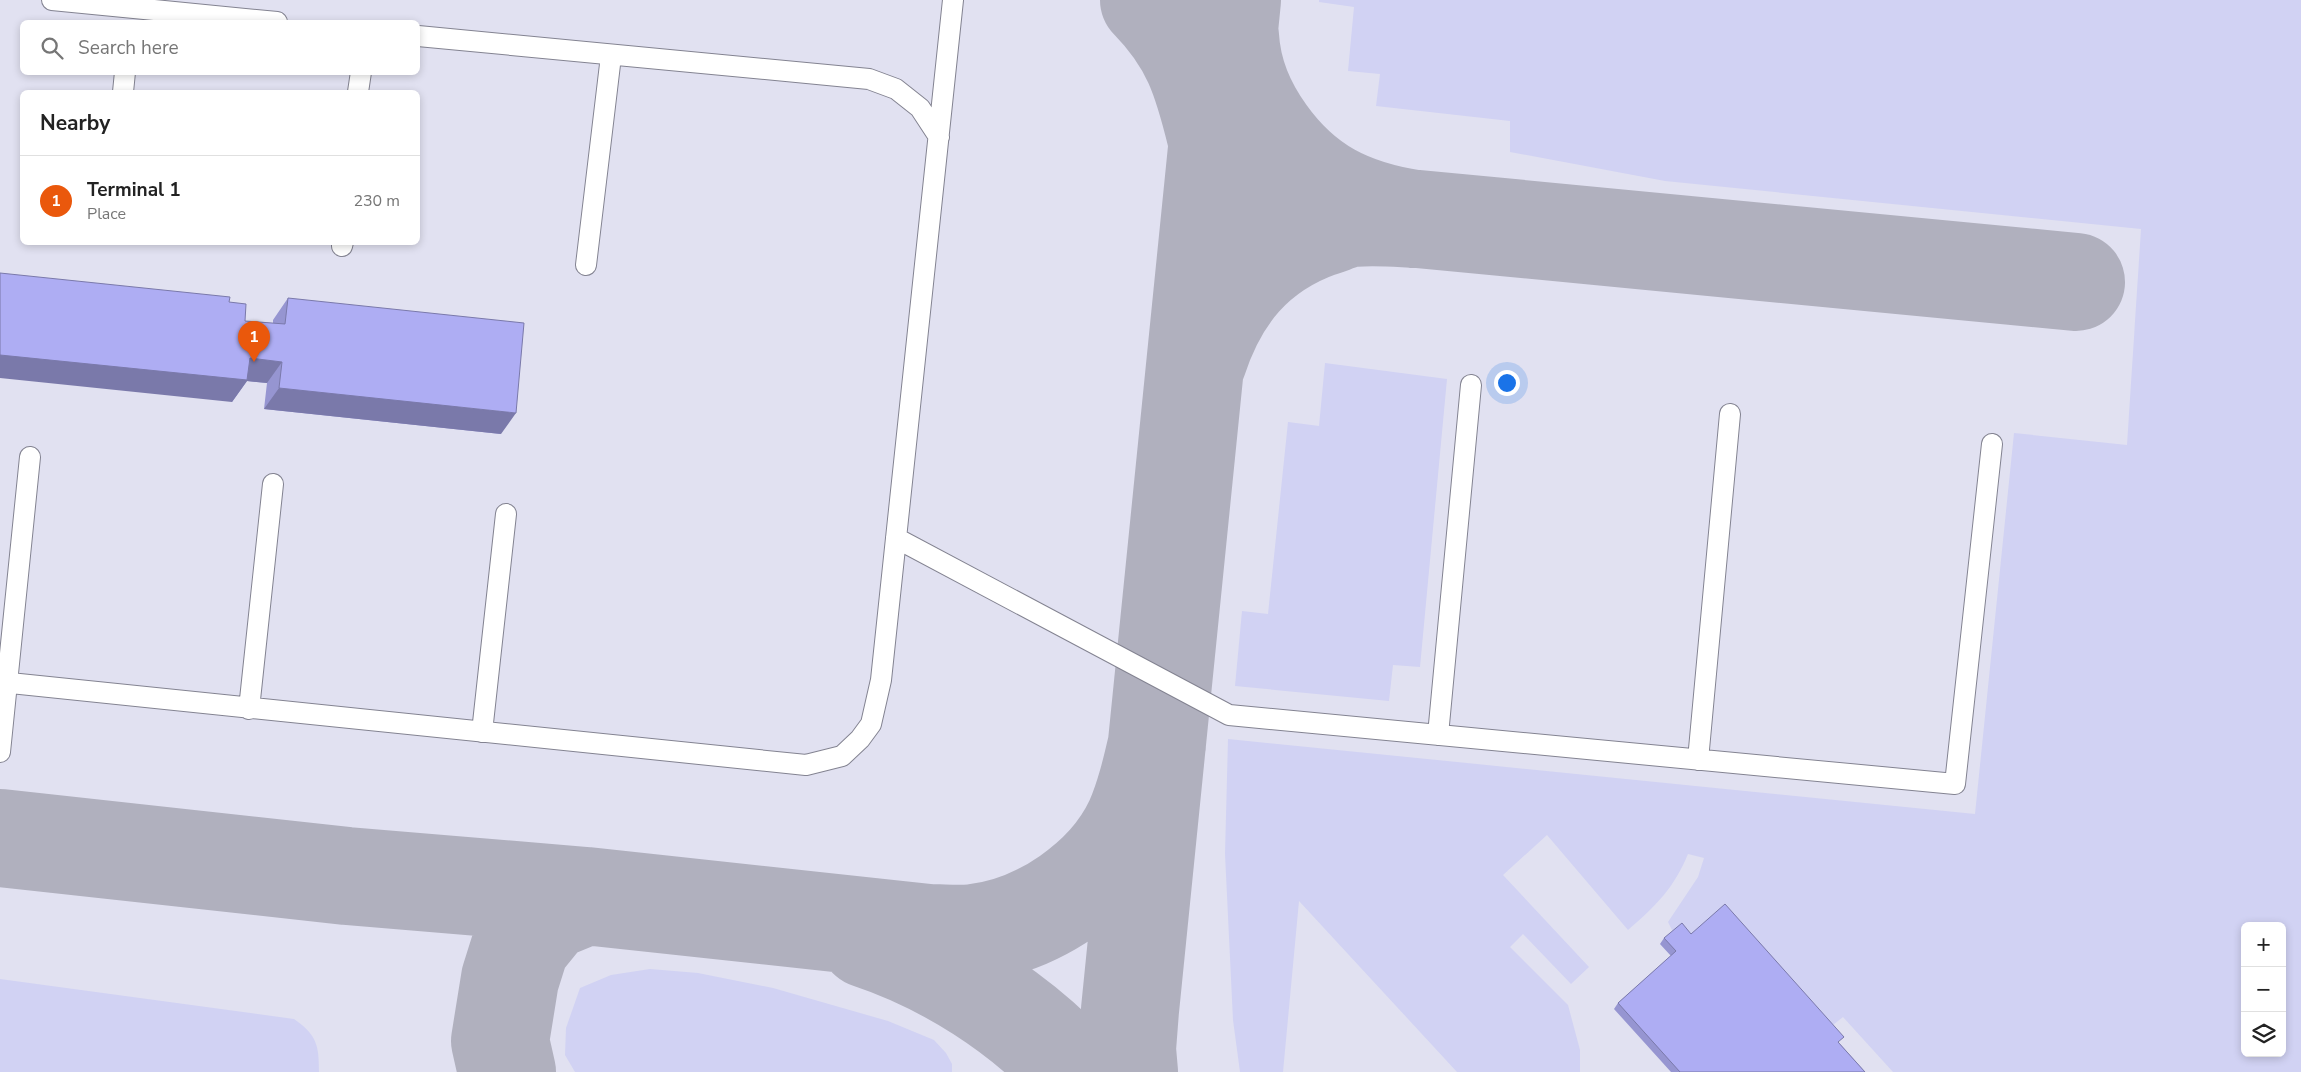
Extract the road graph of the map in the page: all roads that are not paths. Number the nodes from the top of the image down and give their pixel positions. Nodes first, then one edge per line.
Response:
1 (52, 0) edge
2 (953, 0) edge
3 (131, 15) edge
4 (236, 20) edge
5 (420, 36) edge
6 (611, 56) junction
7 (125, 75) edge
8 (360, 75) edge
9 (123, 90) edge
10 (358, 90) edge
11 (939, 137) junction
12 (586, 265) dead end
13 (1472, 385) dead end
14 (1730, 414) dead end
15 (1992, 444) dead end
16 (30, 457) dead end
17 (273, 484) dead end
18 (506, 514) dead end
19 (896, 538) junction
20 (4, 682) edge
21 (249, 709) junction
22 (482, 732) junction
23 (1438, 735) junction
24 (0, 752) edge
25 (1698, 760) junction

1 - 3 lane
2 - 11 lane
3 - 4 lane
5 - 6 lane
6 - 11 lane
6 - 12 lane
7 - 9 lane
8 - 10 lane
11 - 19 lane
13 - 23 lane
14 - 25 lane
15 - 25 lane
16 - 20 lane
17 - 21 lane
18 - 22 lane
19 - 22 lane
19 - 23 lane
20 - 21 lane
20 - 24 lane
21 - 22 lane
23 - 25 lane

